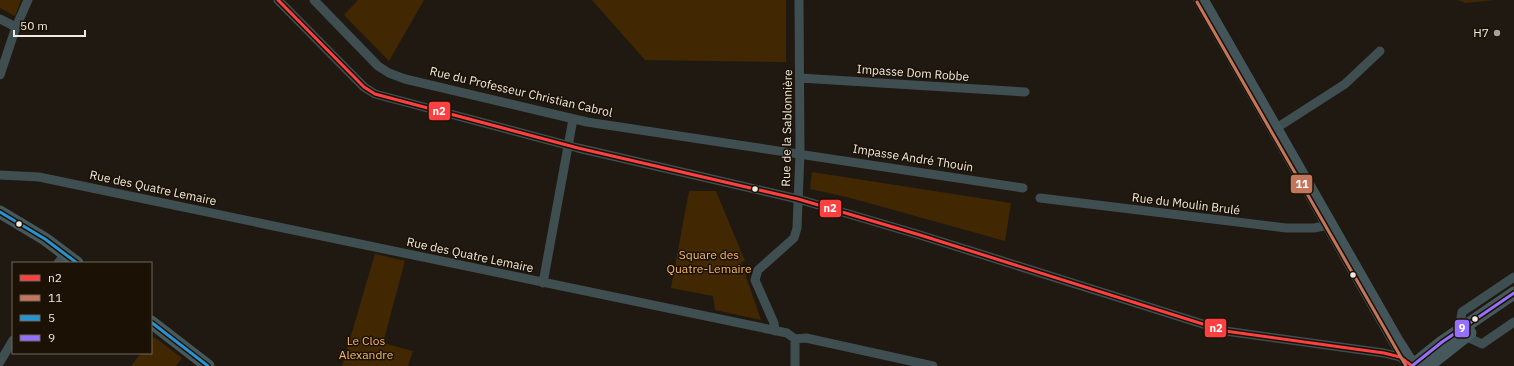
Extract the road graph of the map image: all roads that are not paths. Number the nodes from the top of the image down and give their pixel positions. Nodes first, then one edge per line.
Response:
1 (28, 0) edge
2 (278, 0) edge
3 (314, 0) edge
4 (799, 0) edge
5 (1201, 0) edge
6 (0, 19) edge
7 (16, 27) junction
8 (1380, 51) dead end
9 (0, 75) edge
10 (800, 78) junction
11 (1025, 92) dead end
12 (573, 119) junction
13 (1275, 129) junction
14 (568, 145) junction
15 (800, 153) junction
16 (0, 175) edge
17 (1023, 188) dead end
18 (1040, 198) dead end
19 (798, 200) junction
20 (0, 212) edge
21 (1329, 225) junction
22 (62, 258) edge
23 (74, 262) edge
24 (1514, 276) edge
25 (543, 283) junction
26 (1514, 293) edge
27 (1514, 303) edge
28 (1514, 322) edge
29 (152, 323) edge
30 (775, 331) junction
31 (1462, 333) junction
32 (794, 339) junction
33 (12, 342) edge
34 (0, 362) edge
35 (208, 366) edge
36 (795, 366) edge
37 (933, 366) edge
38 (1412, 366) edge
39 (1428, 366) edge

1 - 7 street
2 - 14 street
3 - 12 street, Rue du Professeur Christian Cabrol
4 - 10 street, Rue de la Sablonnière
5 - 13 main road
6 - 7 street
7 - 9 street
8 - 13 street
10 - 11 street, Impasse Dom Robbe
10 - 15 street, Rue de la Sablonnière
12 - 14 street
12 - 15 street, Rue du Professeur Christian Cabrol
13 - 21 main road
14 - 19 street
14 - 25 street
15 - 17 street, Impasse André Thouin
15 - 19 street, Rue de la Sablonnière
16 - 25 street, Rue des Quatre Lemaire
18 - 21 street, Rue du Moulin Brulé
19 - 30 street, Rue de la Sablonnière
19 - 38 street
20 - 22 main road
21 - 38 main road
22 - 23 main road
24 - 31 street
25 - 30 street, Rue des Quatre Lemaire
26 - 31 main road
27 - 31 main road
28 - 31 street
29 - 35 main road
30 - 32 street, Rue des Quatre Lemaire
31 - 38 main road
31 - 39 main road
32 - 36 street
32 - 37 street, Rue des Quatre Lemaire
33 - 34 street

